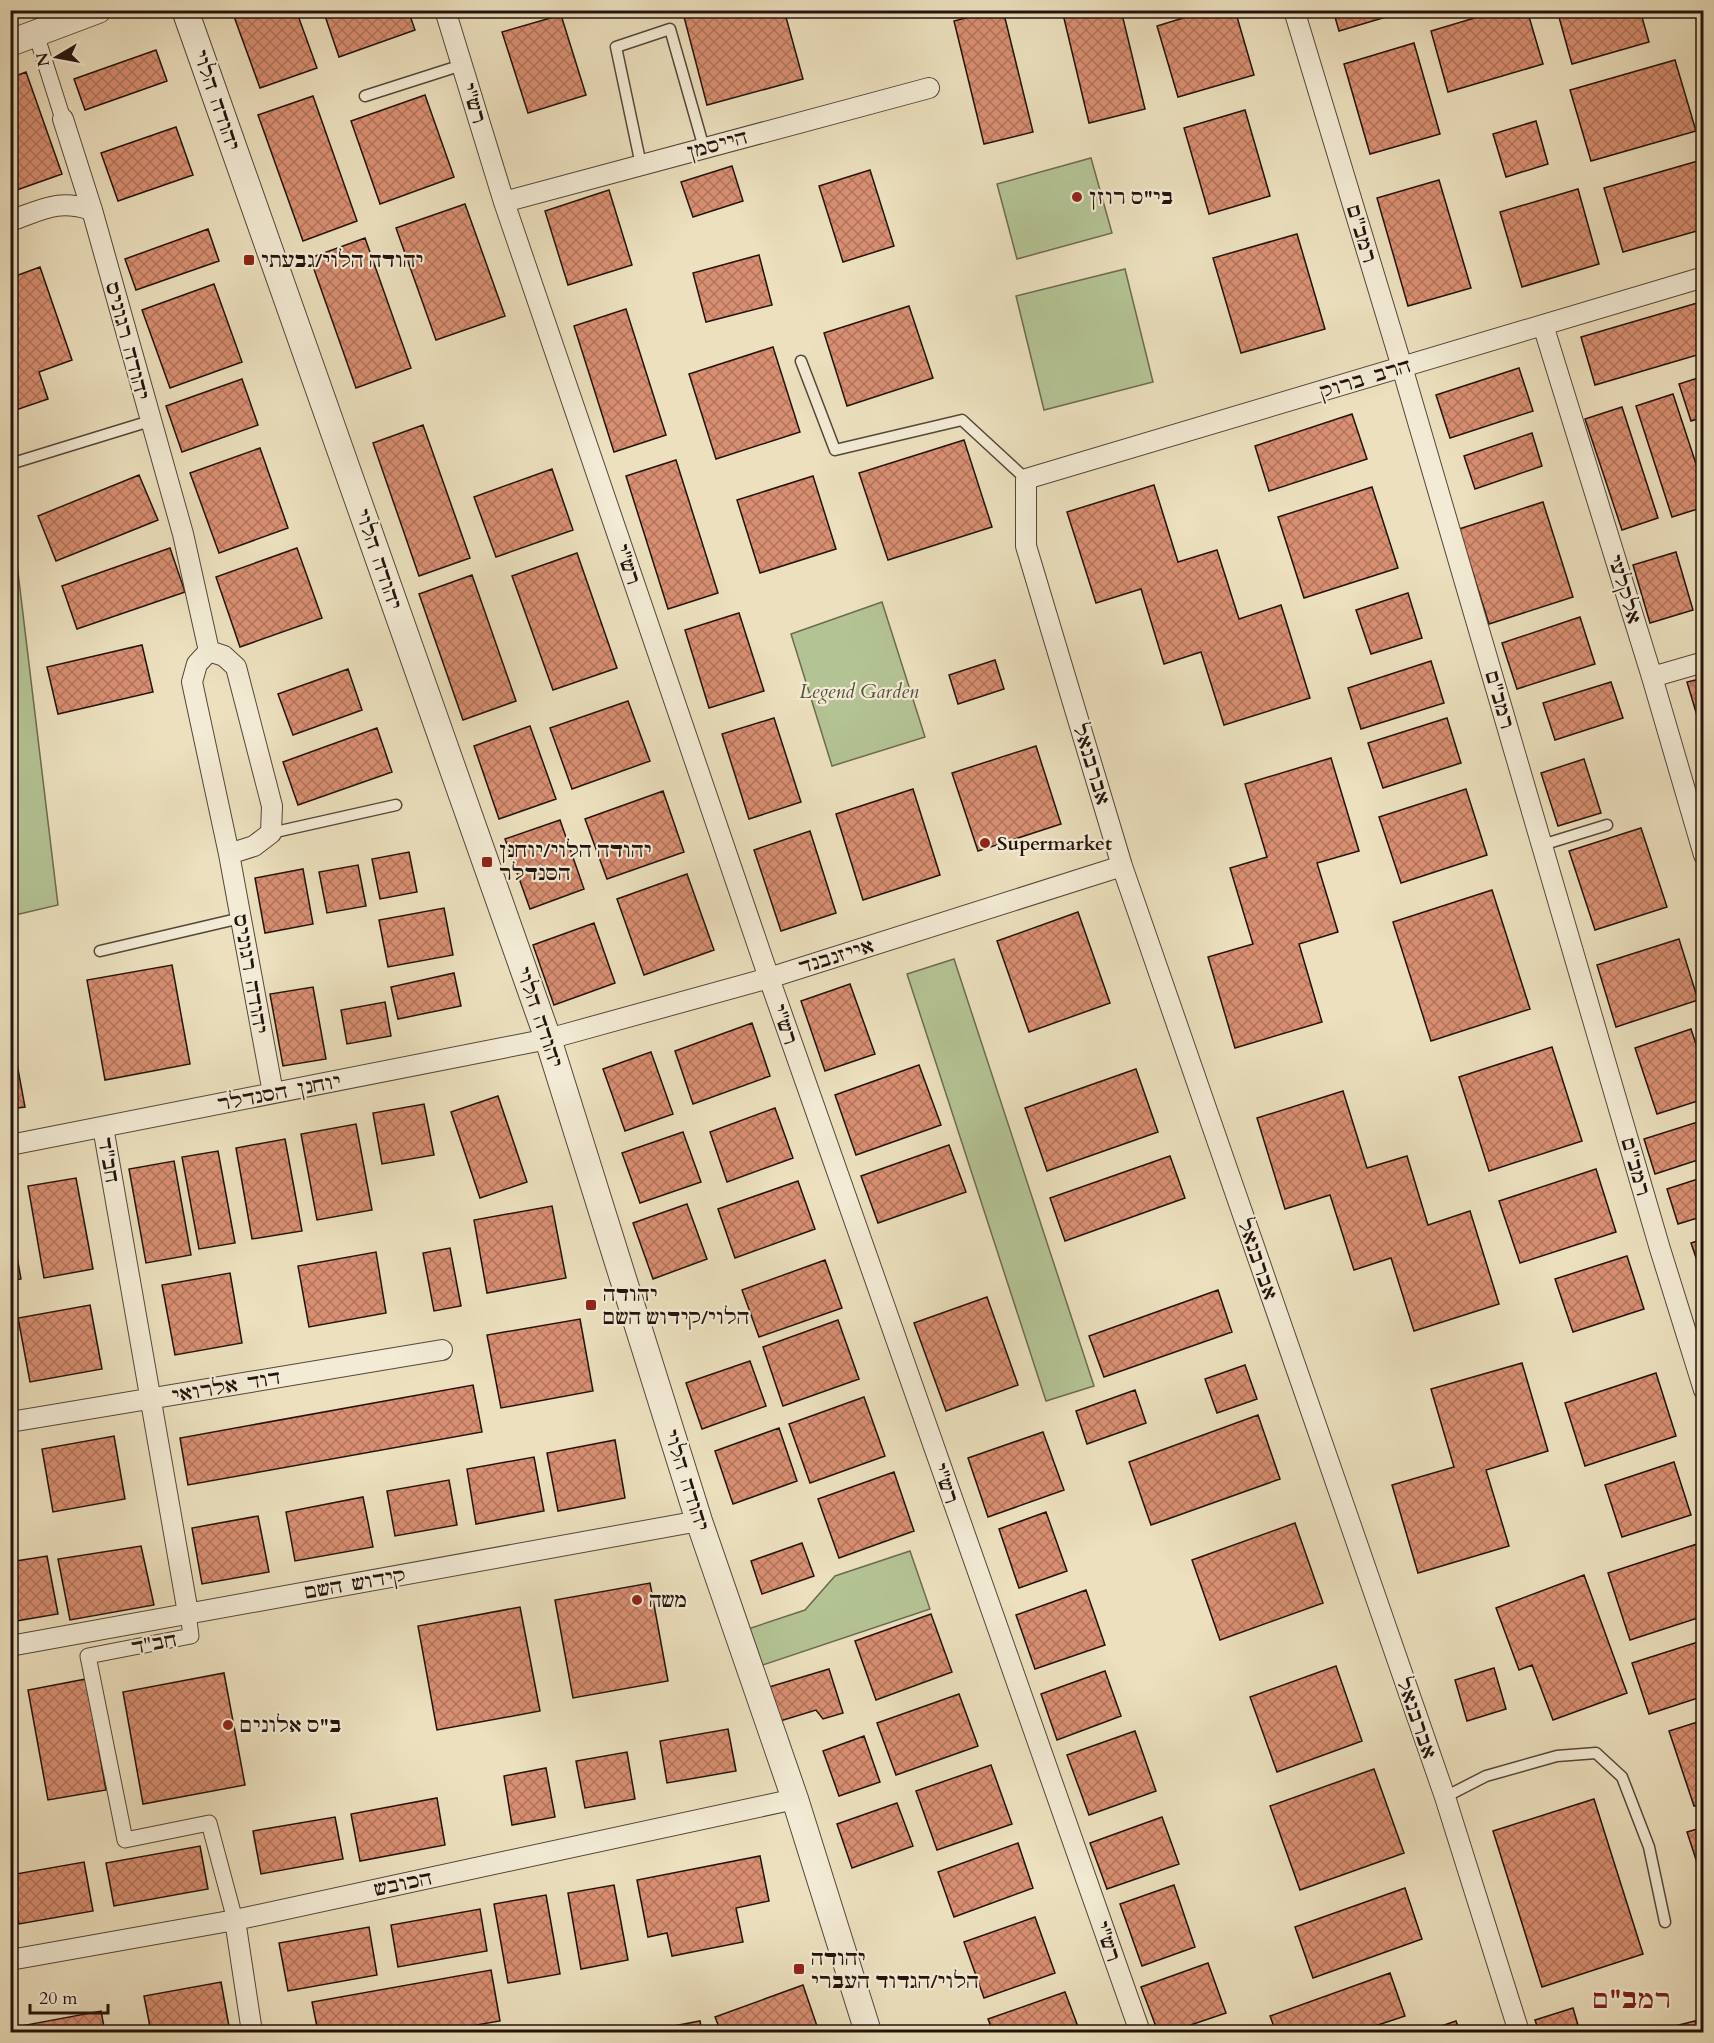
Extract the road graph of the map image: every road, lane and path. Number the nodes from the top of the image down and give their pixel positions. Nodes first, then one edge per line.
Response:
1 (98, 10) edge
2 (185, 10) edge
3 (445, 10) edge
4 (1294, 10) edge
5 (36, 34) junction
6 (10, 43) edge
7 (462, 65) junction
8 (929, 88) dead end
9 (365, 96) dead end
10 (63, 119) joint
11 (704, 148) junction
12 (641, 165) junction
13 (504, 202) junction
14 (92, 210) junction
15 (10, 220) edge
16 (1704, 277) edge
17 (1543, 325) junction
18 (801, 361) dead end
19 (1402, 367) junction
20 (150, 421) junction
21 (10, 464) edge
22 (1026, 479) junction
23 (209, 651) junction
24 (1704, 662) edge
25 (1652, 677) junction
26 (396, 805) dead end
27 (1606, 825) dead end
28 (271, 833) junction
29 (1542, 845) junction
30 (229, 854) junction
31 (1704, 855) edge
32 (1122, 866) junction
33 (241, 918) junction
34 (100, 951) dead end
35 (769, 978) junction
36 (548, 1039) junction
37 (273, 1093) junction
38 (103, 1127) junction
39 (10, 1145) edge
40 (442, 1350) dead end
41 (1704, 1390) edge
42 (151, 1399) junction
43 (10, 1422) edge
44 (699, 1521) junction
45 (188, 1613) junction
46 (10, 1646) edge
47 (1444, 1797) junction
48 (795, 1798) junction
49 (235, 1920) junction
50 (1665, 1922) dead end
51 (10, 1960) edge
52 (252, 2032) edge
53 (868, 2032) edge
54 (1140, 2032) edge
55 (1519, 2032) edge

1 - 5 street
2 - 36 street, יהודה הלוי
3 - 7 street, רש"י
4 - 19 street, רמב"ם
5 - 6 street
5 - 10 street, יהודה רגוניס
7 - 9 lane
7 - 13 street, רש"י
8 - 11 street, הייסמן
10 - 14 street, יהודה רגוניס
11 - 12 street, הייסמן
11 - 12 lane
12 - 13 street, הייסמן
13 - 35 street, רש"י
14 - 15 street
14 - 20 street, יהודה רגוניס
16 - 17 street, הרב ברוק
17 - 19 street, הרב ברוק
17 - 25 street, אלקלעי
18 - 22 lane
19 - 22 street, הרב ברוק
19 - 29 street, רמב"ם
20 - 21 lane
20 - 23 street, יהודה רגוניס
22 - 32 street, אברבנאל
23 - 28 street
23 - 30 street, יהודה רגוניס
24 - 25 street
25 - 31 street, אלקלעי
26 - 28 lane
27 - 29 lane
28 - 30 street
29 - 41 street, רמב"ם
30 - 33 street, יהודה רגוניס
32 - 35 street, אייזנבנד
32 - 47 street, אברבנאל
33 - 34 lane
33 - 37 street, יהודה רגוניס
35 - 36 street, אייזנבנד
35 - 54 street, רש"י
36 - 37 street, יוחנן הסנדלר
36 - 44 street, יהודה הלוי
37 - 38 street, יוחנן הסנדלר
38 - 39 street, יוחנן הסנדלר
38 - 42 street, חב"ד
40 - 42 street, דוד אלרואי
42 - 43 street, דוד אלרואי
42 - 45 street, חב"ד
44 - 45 street, קידוש השם
44 - 48 street, יהודה הלוי
45 - 46 street, קידוש השם
45 - 49 street, חב"ד
47 - 50 lane
47 - 55 street, אברבנאל
48 - 49 street, הכובש
48 - 53 street, יהודה הלוי
49 - 51 street, הכובש
49 - 52 street, חב"ד

